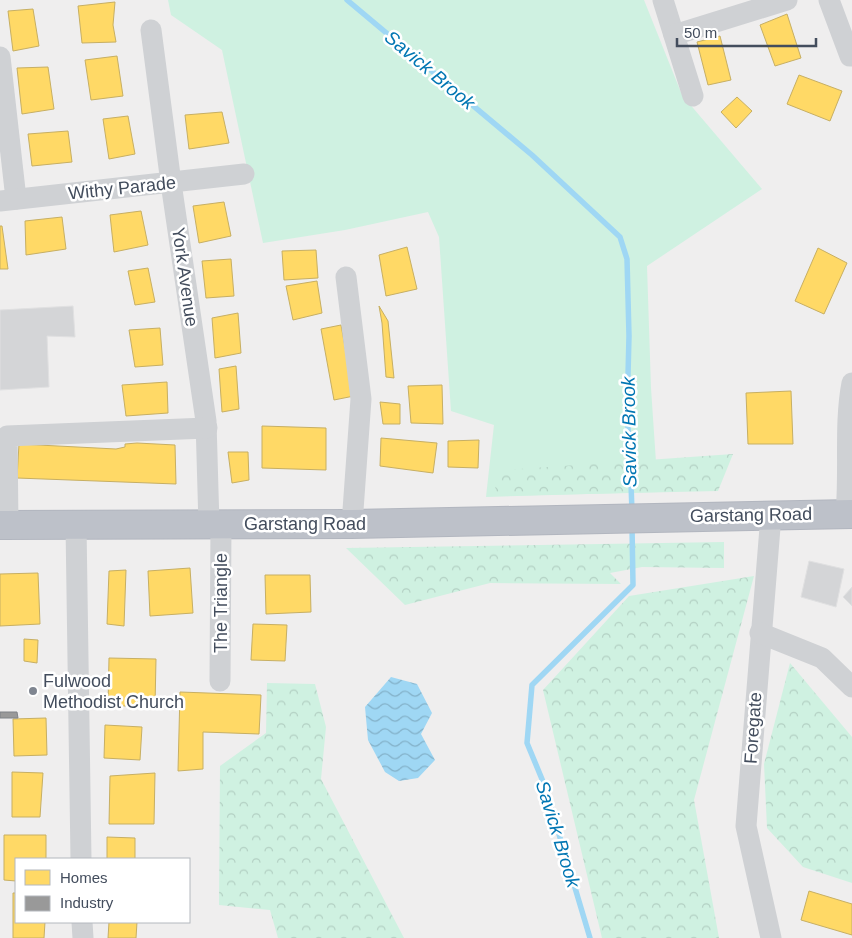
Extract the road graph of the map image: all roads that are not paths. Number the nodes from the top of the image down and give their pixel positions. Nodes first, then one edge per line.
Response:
1 (663, 0) edge
2 (787, 0) edge
3 (829, 0) edge
4 (151, 30) dead end
5 (674, 34) junction
6 (851, 56) edge
7 (0, 57) edge
8 (693, 96) dead end
9 (244, 174) dead end
10 (171, 183) junction
11 (8, 200) edge
12 (346, 277) dead end
13 (852, 383) edge
14 (207, 428) junction
15 (849, 514) edge
16 (771, 515) junction
17 (215, 524) junction
18 (352, 524) junction
19 (4, 525) edge
20 (76, 525) junction
21 (760, 633) junction
22 (220, 681) dead end
23 (852, 687) edge
24 (81, 858) edge
25 (82, 923) edge
26 (83, 938) edge
27 (771, 938) edge

1 - 5 street
2 - 5 street
3 - 6 street
4 - 10 street, York Avenue
5 - 8 street
7 - 11 street
9 - 10 street, Withy Parade
10 - 11 street, Withy Parade
10 - 14 street, York Avenue
12 - 18 street
13 - 15 street
14 - 17 street, York Avenue
14 - 19 street
15 - 16 highway, Garstang Road
16 - 18 highway, Garstang Road
16 - 21 street, Foregate
17 - 18 highway, Garstang Road
17 - 20 highway, Garstang Road
17 - 22 street, The Triangle
19 - 20 highway, Garstang Road
20 - 24 street
21 - 23 street
21 - 27 street, Foregate
25 - 26 street

